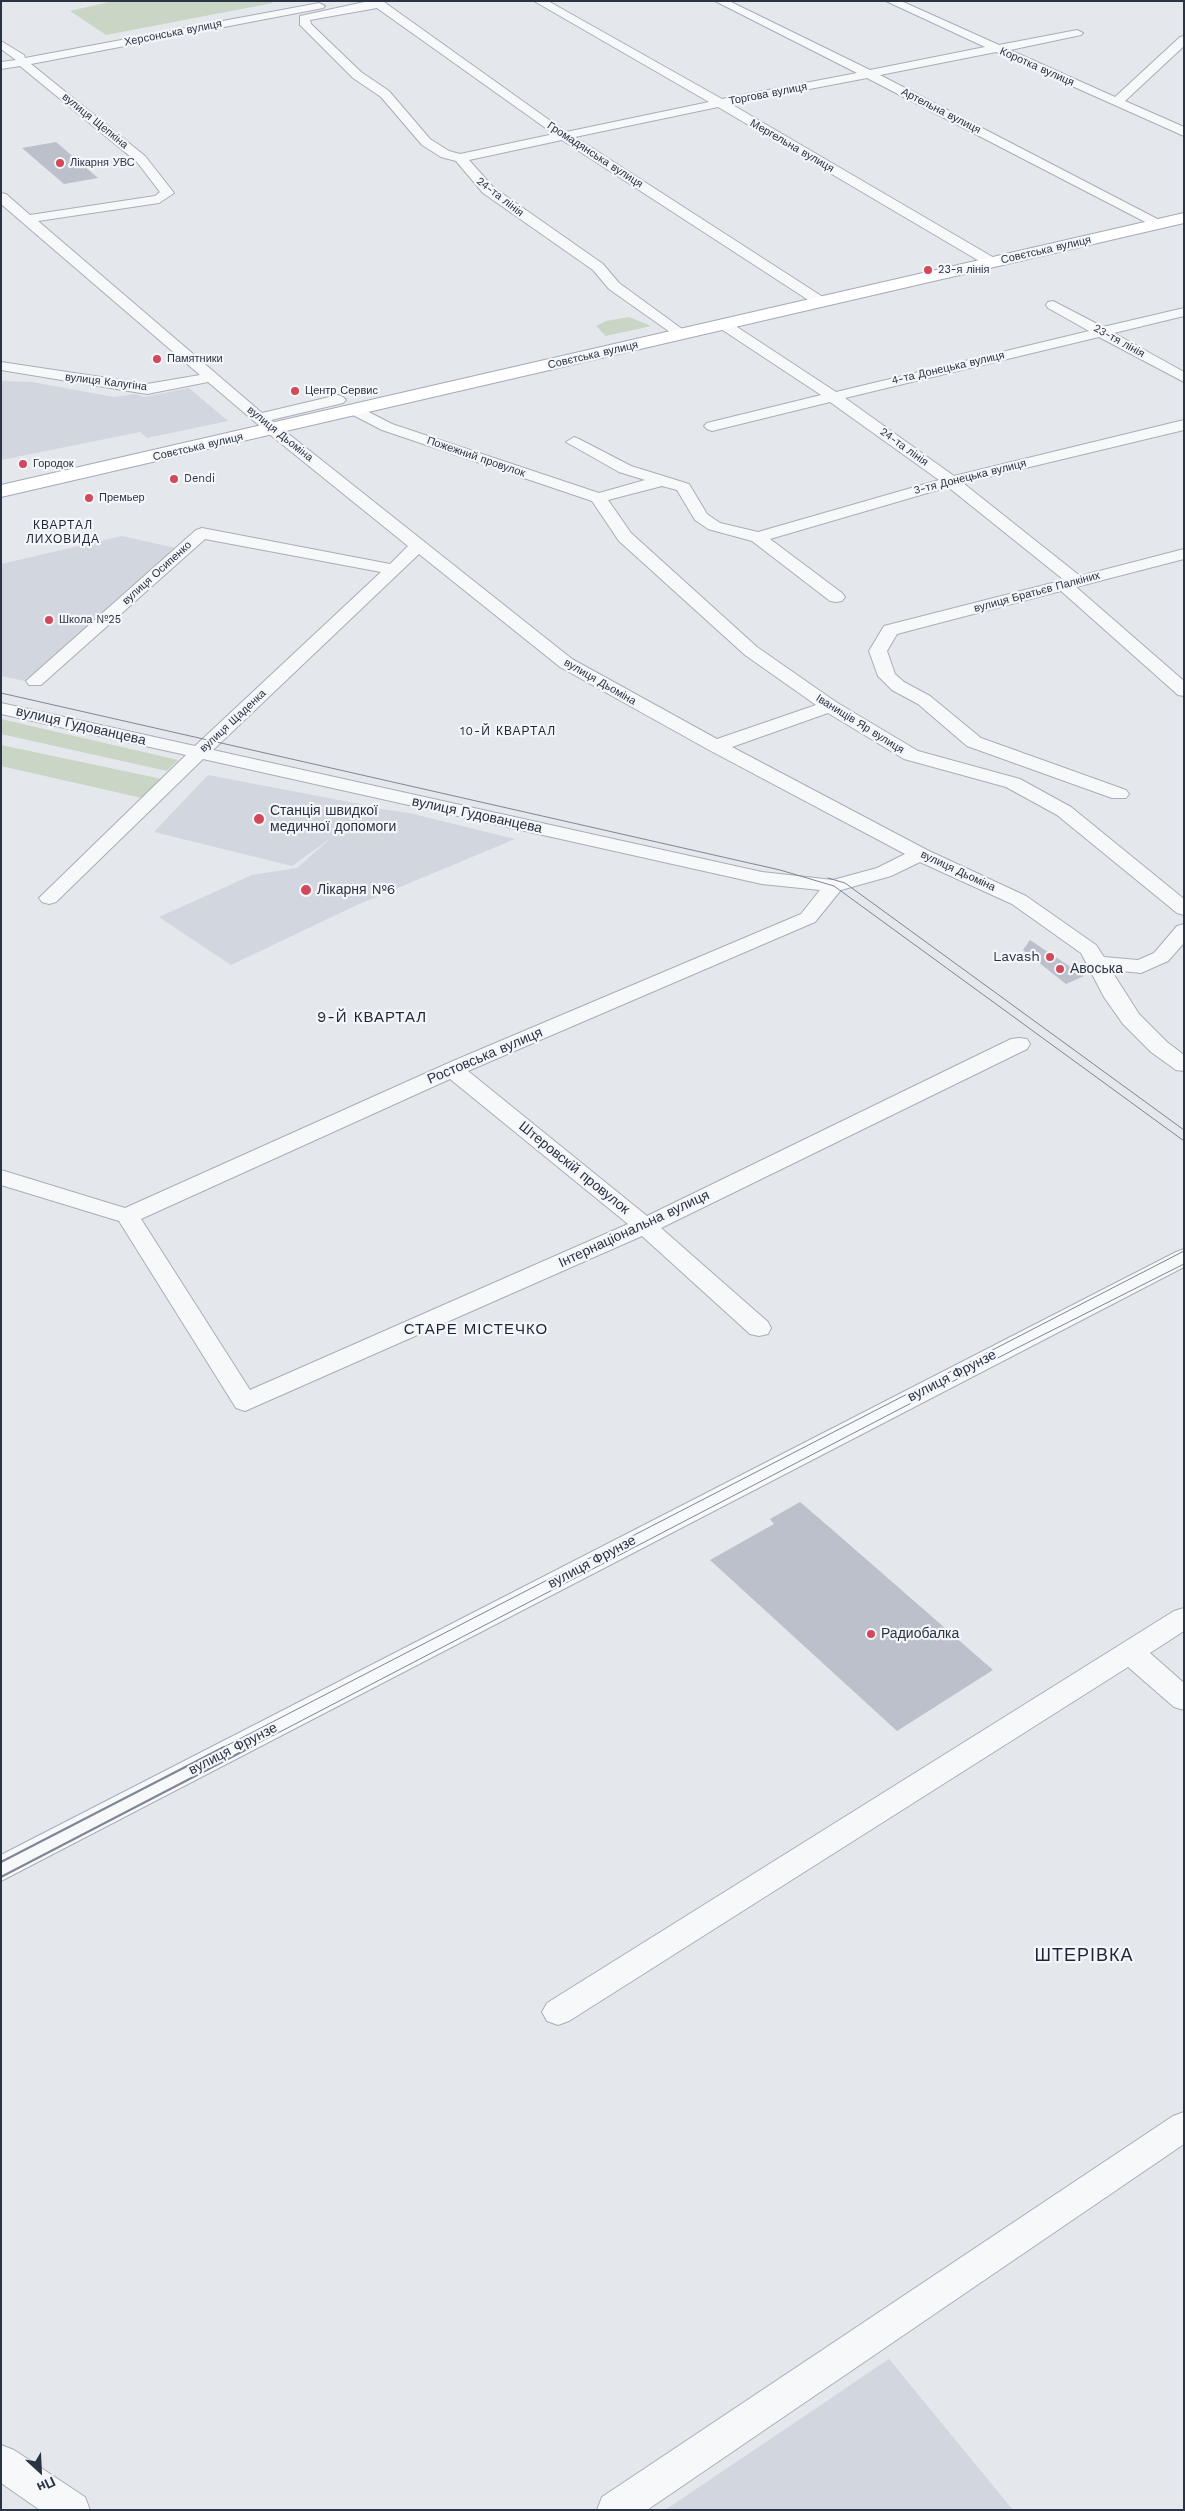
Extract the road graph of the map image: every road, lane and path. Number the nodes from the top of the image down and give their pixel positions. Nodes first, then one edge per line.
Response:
1 (317, 1) edge
2 (344, 1) edge
3 (539, 1) edge
4 (720, 1) edge
5 (891, 1) edge
6 (377, 3) edge
7 (1077, 33) dead end
8 (1184, 39) edge
9 (1, 44) edge
10 (997, 49) junction
11 (21, 59) junction
12 (1, 60) edge
13 (1, 66) edge
14 (869, 74) junction
15 (720, 103) junction
16 (1116, 103) junction
17 (1184, 132) edge
18 (564, 136) junction
19 (460, 158) junction
20 (1, 197) edge
21 (1184, 218) edge
22 (27, 219) junction
23 (1160, 224) junction
24 (991, 262) junction
25 (821, 302) junction
26 (1053, 305) dead end
27 (1184, 312) edge
28 (723, 324) junction
29 (1102, 331) junction
30 (682, 334) junction
31 (1, 366) edge
32 (212, 377) junction
33 (1184, 378) edge
34 (832, 396) junction
35 (338, 400) dead end
36 (356, 411) junction
37 (266, 424) junction
38 (1184, 425) edge
39 (712, 426) dead end
40 (574, 442) dead end
41 (666, 480) junction
42 (951, 481) junction
43 (1, 491) edge
44 (598, 498) junction
45 (758, 536) junction
46 (418, 546) junction
47 (1184, 554) edge
48 (392, 570) junction
49 (1070, 583) junction
50 (836, 597) dead end
51 (35, 681) dead end
52 (1184, 692) edge
53 (830, 706) junction
54 (1, 708) edge
55 (716, 746) junction
56 (199, 753) junction
57 (1119, 794) dead end
58 (920, 854) junction
59 (834, 886) junction
60 (49, 898) dead end
61 (1184, 909) edge
62 (1184, 930) edge
63 (1099, 963) junction
64 (1019, 1044) dead end
65 (1184, 1065) edge
66 (453, 1070) junction
67 (1, 1177) edge
68 (127, 1216) junction
69 (645, 1226) junction
70 (1184, 1257) edge
71 (759, 1328) dead end
72 (1184, 1618) edge
73 (1130, 1652) junction
74 (1184, 1699) edge
75 (1, 1869) edge
76 (558, 2012) dead end
77 (1184, 2126) edge
78 (1, 2462) edge
79 (72, 2510) edge
80 (615, 2510) edge

1 - 11 street, Херсонська вулиця
2 - 11 street, Херсонська вулиця
3 - 15 street, Мергельна вулиця
4 - 14 street, Артельна вулиця
5 - 10 street, Коротка вулиця
6 - 18 street, Громадянська вулиця
6 - 19 street, 24-та лінія
7 - 10 street, Торгова вулиця
8 - 16 street
9 - 11 street, вулиця Щепкіна
10 - 14 street, Торгова вулиця
10 - 16 street, Коротка вулиця
11 - 12 street, Херсонська вулиця
11 - 13 street, Херсонська вулиця
11 - 22 street, вулиця Щепкіна
14 - 15 street, Торгова вулиця
14 - 23 street, Артельна вулиця
15 - 18 street, Торгова вулиця
15 - 24 street, Мергельна вулиця
16 - 17 street, Коротка вулиця
18 - 19 street, Торгова вулиця
18 - 25 street, Громадянська вулиця
19 - 30 street, 24-та лінія
20 - 22 street, вулиця Дьоміна
21 - 23 main road, Совєтська вулиця
22 - 32 street, вулиця Дьоміна
23 - 24 main road, Совєтська вулиця
24 - 25 main road, Совєтська вулиця
25 - 28 main road, Совєтська вулиця
26 - 29 street, 23-тя лінія
27 - 29 street, 4-та Донецька вулиця
28 - 30 main road, Совєтська вулиця
28 - 34 street, 24-та лінія
29 - 33 street, 23-тя лінія
29 - 34 street, 4-та Донецька вулиця
30 - 36 main road, Совєтська вулиця
31 - 32 street, вулиця Калугіна
32 - 37 street, вулиця Дьоміна
34 - 39 street, 4-та Донецька вулиця
34 - 42 street, 24-та лінія
35 - 37 street
36 - 37 main road, Совєтська вулиця
36 - 44 street, Пожежний провулок
37 - 43 main road, Совєтська вулиця
37 - 46 street, вулиця Дьоміна
38 - 42 street, 3-тя Донецька вулиця
40 - 41 street
41 - 44 street
41 - 45 street
42 - 45 street, 3-тя Донецька вулиця
42 - 49 street, 24-та лінія
44 - 53 street, Іванищів Яр вулиця
45 - 50 street
46 - 48 street, вулиця Щаденка
46 - 55 street, вулиця Дьоміна
47 - 49 street, вулиця Братьєв Палкіних
48 - 51 street, вулиця Осипенко
48 - 56 street, вулиця Щаденка
49 - 52 street, 24-та лінія
49 - 57 street, вулиця Братьєв Палкіних
53 - 55 street
53 - 61 street, Іванищів Яр вулиця
54 - 56 street, вулиця Гудованцева
55 - 58 street, вулиця Дьоміна
56 - 59 street, вулиця Гудованцева
56 - 60 street, вулиця Щаденка
58 - 59 street, вулиця Гудованцева
58 - 63 street, вулиця Дьоміна
59 - 66 street, Ростовська вулиця
62 - 63 street
63 - 65 street, вулиця Дьоміна
64 - 69 street, Інтернаціональна вулиця
66 - 68 street, Ростовська вулиця
66 - 69 street, Штеровскій провулок
67 - 68 street
68 - 69 street, Інтернаціональна вулиця
69 - 71 street, Штеровскій провулок
70 - 75 street, вулиця Фрунзе
72 - 73 street
73 - 74 street
73 - 76 street
77 - 80 street
78 - 79 street

